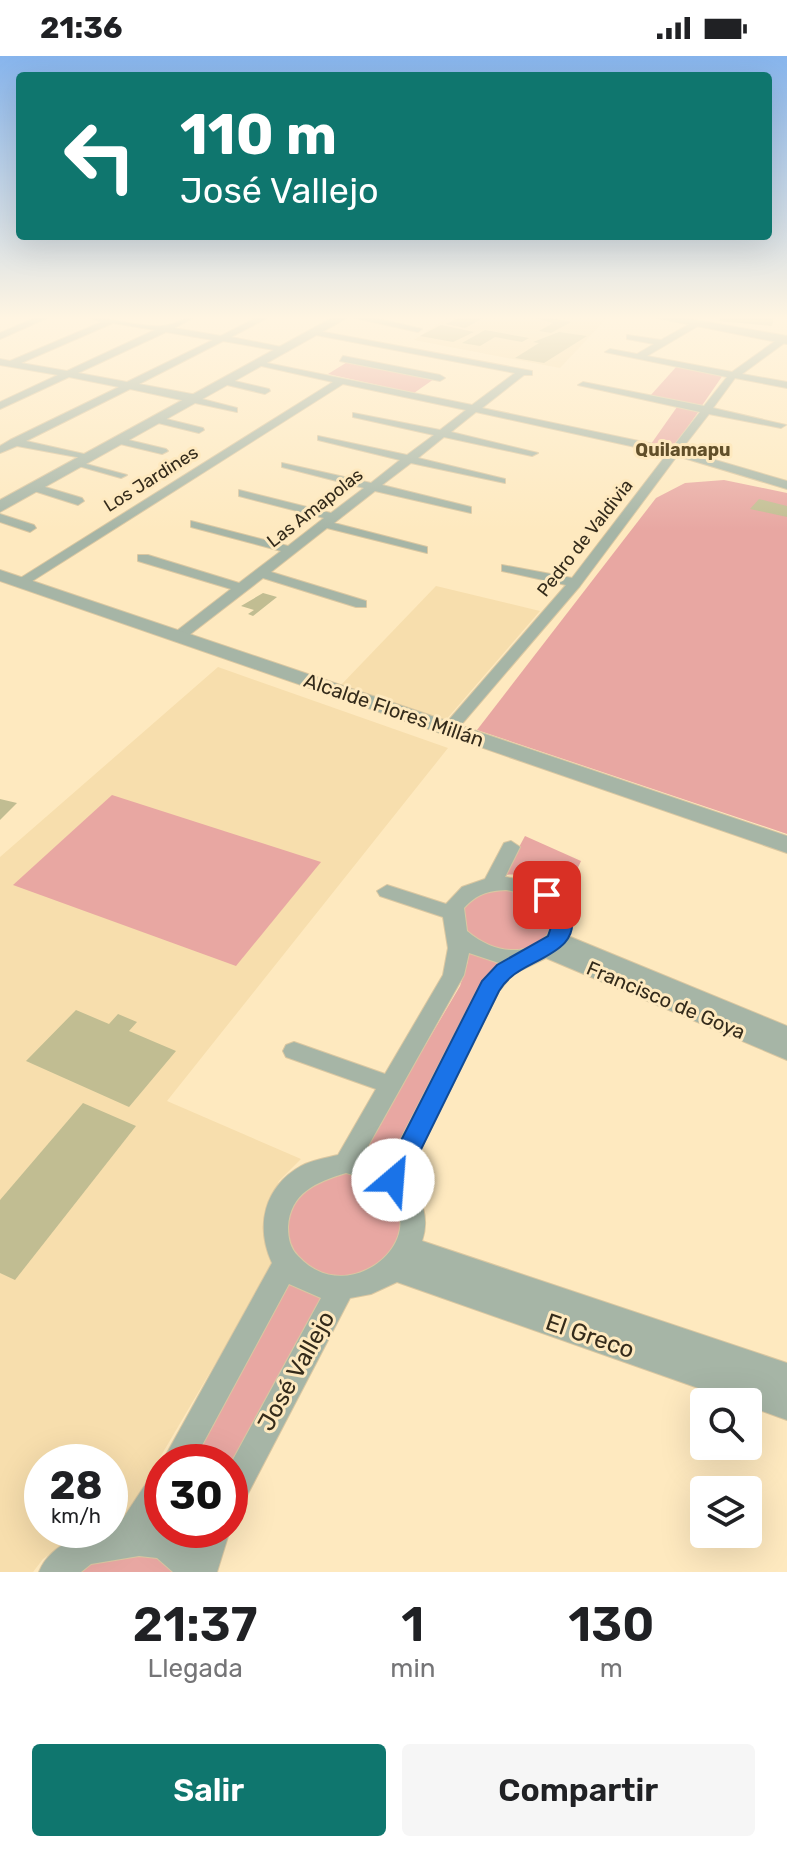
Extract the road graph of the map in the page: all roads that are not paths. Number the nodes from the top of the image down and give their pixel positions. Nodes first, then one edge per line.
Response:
1 (37, 389) edge
2 (122, 389) edge
3 (147, 389) edge
4 (214, 389) edge
5 (255, 389) edge
6 (328, 389) edge
7 (379, 389) edge
8 (424, 389) edge
9 (503, 389) edge
10 (602, 389) edge
11 (723, 389) edge
12 (265, 391) dead end
13 (414, 396) junction
14 (196, 399) junction
15 (0, 406) edge
16 (474, 409) junction
17 (233, 410) dead end
18 (709, 410) junction
19 (357, 415) dead end
20 (158, 420) junction
21 (781, 425) dead end
22 (199, 430) dead end
23 (442, 433) junction
24 (322, 438) dead end
25 (0, 439) edge
26 (120, 441) junction
27 (16, 442) junction
28 (0, 450) edge
29 (162, 451) dead end
30 (675, 452) junction
31 (532, 453) dead end
32 (409, 459) junction
33 (84, 460) junction
34 (286, 465) dead end
35 (121, 475) dead end
36 (501, 481) dead end
37 (787, 485) edge
38 (373, 487) junction
39 (35, 488) junction
40 (243, 493) dead end
41 (78, 501) dead end
42 (0, 507) edge
43 (467, 510) dead end
44 (0, 518) edge
45 (329, 520) junction
46 (195, 524) dead end
47 (30, 528) dead end
48 (290, 550) junction
49 (422, 550) dead end
50 (143, 558) dead end
51 (507, 568) dead end
52 (260, 573) junction
53 (10, 579) edge
54 (575, 583) junction
55 (241, 588) junction
56 (361, 604) dead end
57 (179, 636) junction
58 (449, 729) junction
59 (787, 845) edge
60 (511, 847) dead end
61 (492, 884) junction
62 (387, 891) dead end
63 (456, 924) junction
64 (543, 949) junction
65 (787, 1035) edge
66 (294, 1051) dead end
67 (787, 1051) edge
68 (390, 1085) junction
69 (346, 1163) junction
70 (393, 1180) junction
71 (400, 1259) junction
72 (286, 1263) junction
73 (341, 1288) junction
74 (787, 1377) edge
75 (787, 1405) edge
76 (187, 1444) edge
77 (248, 1462) edge
78 (144, 1515) edge
79 (128, 1540) joint
80 (92, 1548) edge
81 (208, 1548) edge
82 (55, 1572) edge
83 (192, 1572) edge
84 (201, 1572) edge

1 - 15 street
2 - 27 street
3 - 14 street
4 - 14 street
5 - 12 street
6 - 53 street, Los Jardines
7 - 13 street
8 - 13 street
9 - 16 street, Las Amapolas
10 - 18 street
11 - 18 street, Pedro de Valdivia
13 - 16 street
14 - 17 street
14 - 20 street
16 - 23 street, Las Amapolas
16 - 30 street
18 - 21 street
18 - 30 street, Pedro de Valdivia
19 - 23 street
20 - 22 street
20 - 26 street
23 - 31 street
23 - 32 street, Las Amapolas
24 - 32 street
25 - 27 street
26 - 29 street
26 - 33 street
27 - 28 street
27 - 33 street
30 - 37 street
30 - 54 street, Pedro de Valdivia
32 - 36 street
32 - 38 street, Las Amapolas
33 - 35 street
33 - 39 street
34 - 38 street
38 - 43 street
38 - 45 street, Las Amapolas
39 - 41 street
39 - 42 street
40 - 45 street
44 - 47 street
45 - 48 street, Las Amapolas
45 - 49 street
46 - 48 street
48 - 52 street, Las Amapolas
50 - 55 street
51 - 54 street
52 - 55 street, Las Amapolas
52 - 56 street
53 - 57 street, Alcalde Flores Millán
54 - 58 street, Pedro de Valdivia
55 - 57 street, Las Amapolas
57 - 58 street, Alcalde Flores Millán
58 - 59 street, Alcalde Flores Millán
60 - 61 street
61 - 63 street
61 - 64 street
62 - 63 street
63 - 64 street
63 - 68 street
64 - 65 street, Francisco de Goya
64 - 67 street, Francisco de Goya
64 - 70 street
66 - 68 street
68 - 69 street
69 - 70 street
69 - 72 street
70 - 71 street
71 - 73 street, José Vallejo
71 - 74 street, El Greco
71 - 75 street, El Greco
72 - 73 street, José Vallejo
72 - 76 street
73 - 77 street, José Vallejo
78 - 79 street
79 - 83 street
80 - 82 street
81 - 84 street

